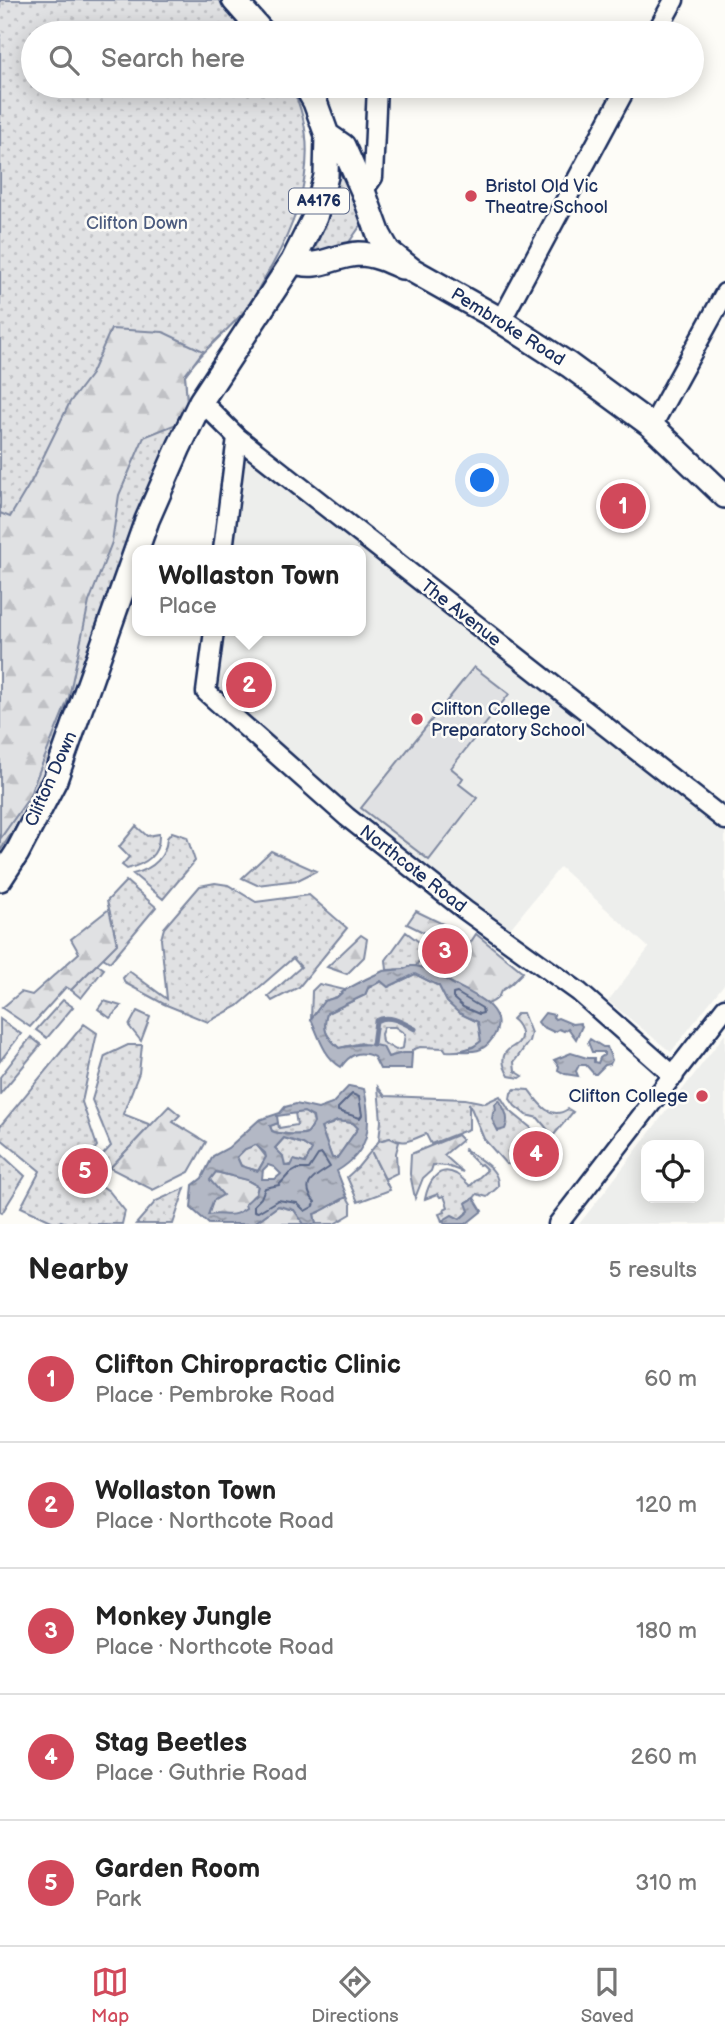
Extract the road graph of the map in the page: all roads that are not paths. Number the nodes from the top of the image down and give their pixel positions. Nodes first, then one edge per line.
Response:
1 (234, 0) edge
2 (674, 0) edge
3 (252, 21) edge
4 (663, 21) edge
5 (312, 98) edge
6 (376, 98) edge
7 (621, 98) edge
8 (327, 135) junction
9 (363, 191) junction
10 (293, 261) junction
11 (412, 271) junction
12 (725, 293) edge
13 (501, 321) junction
14 (201, 401) junction
15 (652, 426) junction
16 (237, 437) junction
17 (725, 496) edge
18 (138, 545) edge
19 (224, 545) edge
20 (132, 562) edge
21 (213, 636) edge
22 (725, 820) edge
23 (0, 879) edge
24 (725, 1008) edge
25 (674, 1076) junction
26 (558, 1224) edge

1 - 3 main road
2 - 4 street
5 - 8 main road, A4176
6 - 9 street
7 - 13 street
8 - 9 main road, Pembroke Road
8 - 10 main road, A4176
9 - 11 main road, Pembroke Road
10 - 11 main road
10 - 14 main road, Clifton Down / A4176
11 - 13 main road, Pembroke Road
12 - 15 street
13 - 15 main road, Pembroke Road
14 - 16 street, The Avenue
14 - 18 main road, Clifton Down / A4176
15 - 17 main road, Pembroke Road
16 - 19 street
16 - 22 street, The Avenue
20 - 23 main road, Clifton Down / A4176
21 - 25 street, Northcote Road
24 - 25 street
25 - 26 street

